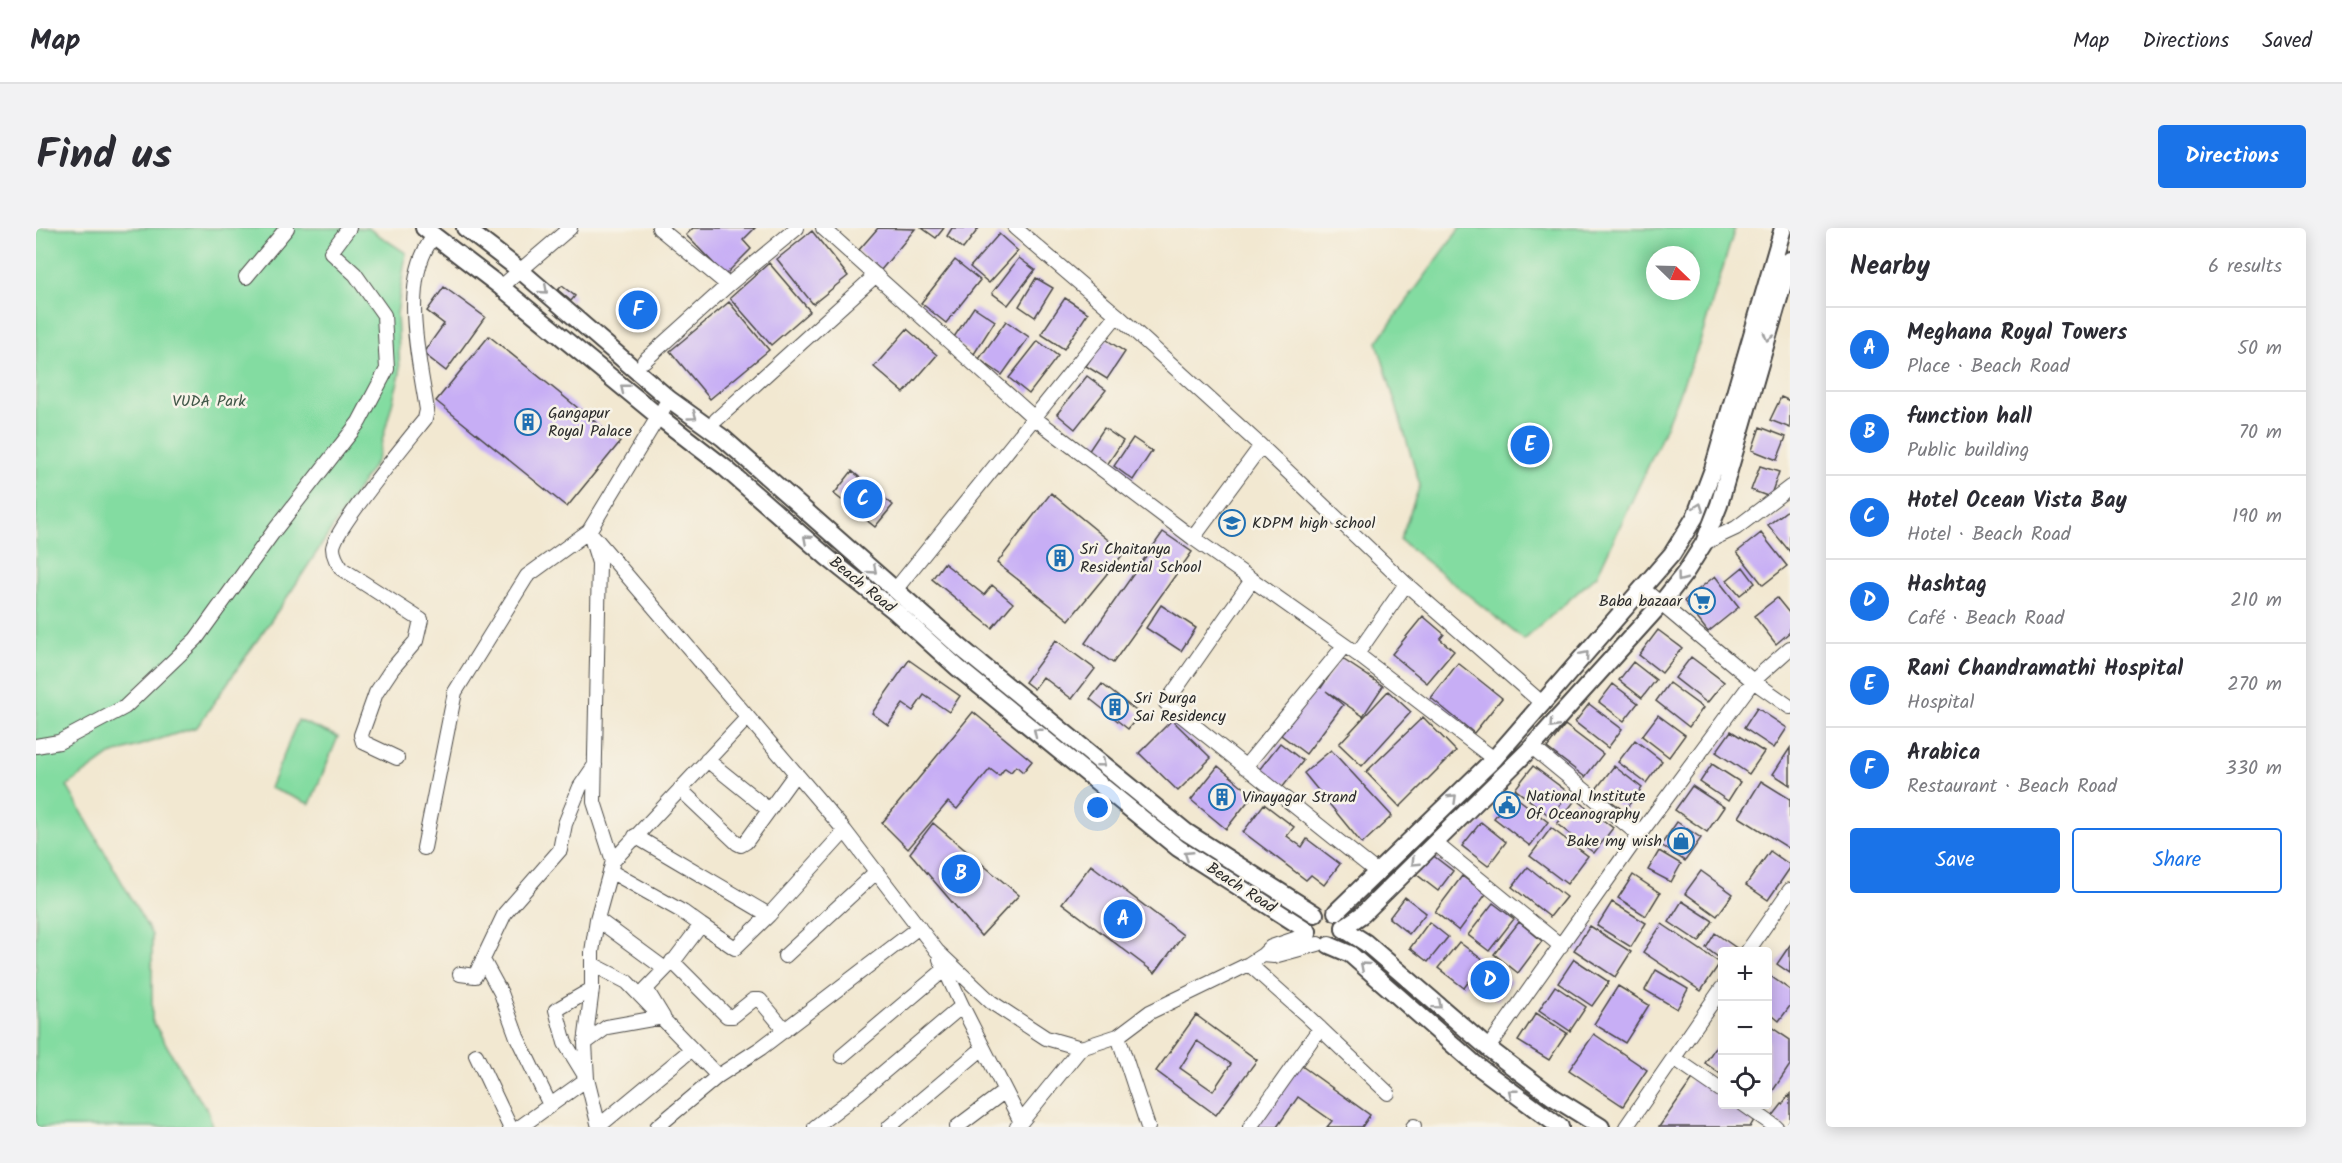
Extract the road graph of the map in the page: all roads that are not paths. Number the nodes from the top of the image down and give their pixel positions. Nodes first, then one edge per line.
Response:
1 (287, 228) edge
2 (348, 228) edge
3 (465, 228) edge
4 (570, 228) edge
5 (659, 228) edge
6 (797, 228) edge
7 (823, 228) edge
8 (1015, 228) edge
9 (1783, 228) edge
10 (429, 232) edge
11 (1790, 260) edge
12 (521, 271) junction
13 (876, 276) junction
14 (246, 277) dead end
15 (728, 285) junction
16 (501, 287) junction
17 (1117, 315) junction
18 (644, 361) dead end
19 (669, 399) junction
20 (658, 416) junction
21 (1033, 417) junction
22 (716, 420) dead end
23 (1261, 446) junction
24 (1790, 487) edge
25 (589, 531) junction
26 (1193, 538) junction
27 (1704, 543) junction
28 (1252, 580) junction
29 (1406, 584) junction
30 (1642, 588) junction
31 (895, 590) junction
32 (1660, 605) junction
33 (1344, 646) junction
34 (1790, 648) edge
35 (1357, 654) junction
36 (1753, 681) junction
37 (1543, 704) junction
38 (1790, 707) edge
39 (748, 717) junction
40 (36, 746) edge
41 (1532, 747) junction
42 (398, 758) dead end
43 (1494, 759) junction
44 (707, 760) junction
45 (596, 765) junction
46 (1245, 766) junction
47 (796, 773) junction
48 (680, 789) junction
49 (769, 810) junction
50 (845, 831) junction
51 (1639, 835) junction
52 (636, 836) junction
53 (1435, 843) junction
54 (424, 848) dead end
55 (611, 866) junction
56 (1377, 872) junction
57 (875, 873) junction
58 (1790, 890) edge
59 (1315, 914) junction
60 (769, 915) junction
61 (597, 919) junction
62 (1341, 923) junction
63 (701, 925) junction
64 (919, 927) junction
65 (1316, 939) junction
66 (1561, 946) junction
67 (1750, 947) edge
68 (937, 951) junction
69 (785, 956) dead end
70 (483, 960) junction
71 (592, 964) junction
72 (1250, 964) junction
73 (668, 965) junction
74 (945, 969) junction
75 (460, 974) dead end
76 (592, 989) junction
77 (1718, 994) edge
78 (962, 1006) junction
79 (663, 1017) junction
80 (1320, 1028) junction
81 (785, 1030) junction
82 (1118, 1035) junction
83 (585, 1043) junction
84 (692, 1048) junction
85 (983, 1048) junction
86 (1081, 1048) junction
87 (1488, 1048) junction
88 (476, 1054) dead end
89 (842, 1056) dead end
90 (1674, 1058) junction
91 (718, 1076) junction
92 (586, 1079) junction
93 (1718, 1088) edge
94 (1005, 1090) junction
95 (1388, 1094) dead end
96 (550, 1105) junction
97 (1750, 1109) edge
98 (1019, 1125) edge
99 (510, 1127) edge
100 (520, 1127) edge
101 (599, 1127) edge
102 (657, 1127) edge
103 (815, 1127) edge
104 (889, 1127) edge
105 (957, 1127) edge
106 (1148, 1127) edge
107 (1250, 1127) edge
108 (1560, 1127) edge
109 (1601, 1127) edge
110 (1626, 1127) edge
111 (1776, 1127) edge

1 - 14 street
2 - 40 street
3 - 12 main road, Beach Road
4 - 12 street
5 - 15 street
6 - 15 street
7 - 13 street
8 - 17 street
30 -> 9 main road
10 - 16 main road, Beach Road
10 - 42 street
11 -> 27 main road
12 - 16 street
12 -> 19 main road, Beach Road
13 - 21 street
13 - 22 street
15 - 18 street
20 -> 16 main road, Beach Road
17 - 21 street
17 - 23 street
19 - 20 street
19 -> 31 main road, Beach Road
20 - 25 street
65 -> 20 main road, Beach Road
21 - 26 street
21 - 31 street
23 - 26 street
23 - 29 street
24 - 27 street
25 - 39 street
25 - 45 street
25 - 54 street
26 - 28 street
27 -> 32 main road
28 - 33 street
28 - 46 street
29 - 35 street
29 - 37 street
30 - 32 street
37 -> 30 main road
31 -> 59 main road, Beach Road
32 - 36 street
32 -> 41 main road
33 - 35 street
33 - 46 street
34 - 36 street
35 - 43 street
36 - 38 street
36 - 51 street
37 - 43 main road
39 - 44 street
39 - 47 street
41 - 51 street
41 - 53 main road
56 -> 43 main road
44 - 48 street
44 - 49 street
45 - 55 street
45 - 70 street
46 - 56 street
47 - 49 street
47 - 50 street
48 - 49 street
48 - 52 street
50 - 57 street
50 - 60 street
51 - 66 street
52 - 55 street
52 - 60 street
53 -> 62 main road
53 - 66 street
55 - 61 street
55 - 63 street
56 - 62 main road
57 - 64 street
57 - 69 street
58 - 67 street
59 - 62 main road
59 - 65 main road
60 - 63 street
61 - 71 street
61 - 73 street
62 - 65 main road
62 -> 87 main road
63 - 73 street
64 - 68 street
64 - 81 street
65 - 72 street
108 -> 65 main road, Beach Road
66 - 87 street
68 - 74 street
68 - 86 street
70 - 75 street
70 - 96 street
71 - 76 street
71 - 79 street
72 - 80 street
72 - 82 street
73 - 79 street
73 - 81 street
74 - 78 street
74 - 89 street
76 - 83 street
76 - 92 street
77 - 90 street
78 - 85 street
78 - 103 street
79 - 83 street
79 - 84 street
80 - 95 street
80 - 107 street
81 - 91 street
82 - 86 street
82 - 106 street
83 - 92 street
84 - 91 street
84 - 101 street
85 - 94 street
85 - 104 street
86 - 98 street
87 - 109 main road
88 - 99 street
90 - 93 street
90 - 110 street
91 - 102 street
92 - 96 street
92 - 101 street
94 - 98 street
94 - 105 street
96 - 100 street
97 - 111 street

